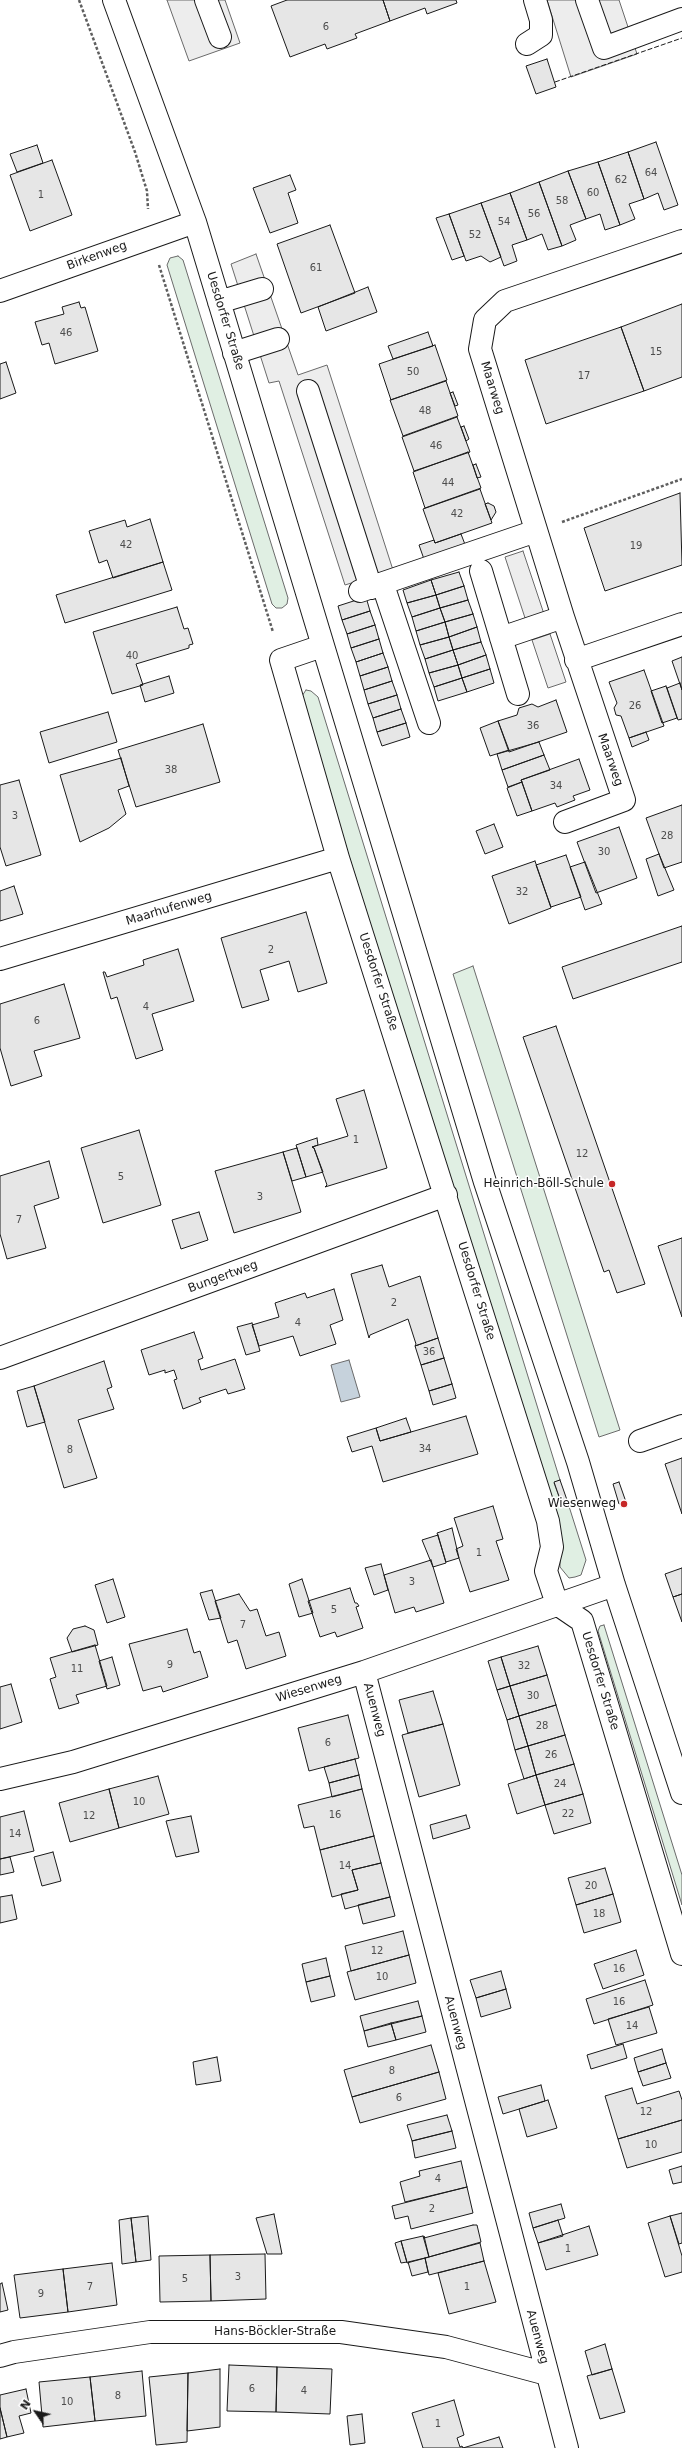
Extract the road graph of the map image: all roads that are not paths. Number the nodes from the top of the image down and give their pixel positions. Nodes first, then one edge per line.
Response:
1 (114, 0) edge
2 (206, 0) edge
3 (535, 0) edge
4 (587, 0) edge
5 (682, 19) edge
6 (220, 37) dead end
7 (527, 44) dead end
8 (195, 222) junction
9 (682, 241) edge
10 (262, 289) dead end
11 (0, 291) edge
12 (219, 302) junction
13 (278, 338) dead end
14 (234, 353) junction
15 (308, 391) dead end
16 (536, 531) junction
17 (481, 571) dead end
18 (371, 588) junction
19 (563, 617) junction
20 (682, 624) edge
21 (501, 638) junction
22 (322, 646) junction
23 (576, 660) junction
24 (518, 694) dead end
25 (429, 723) dead end
26 (565, 822) dead end
27 (338, 858) junction
28 (0, 959) edge
29 (446, 1195) junction
30 (0, 1358) edge
31 (682, 1426) edge
32 (640, 1442) dead end
33 (614, 1585) junction
34 (557, 1604) junction
35 (364, 1672) junction
36 (0, 1779) edge
37 (682, 1793) edge
38 (682, 1954) edge
39 (0, 2356) edge
40 (547, 2374) junction
41 (566, 2448) edge

1 - 8 street, Uesdorfer Straße
2 - 6 street
3 - 7 street
4 - 5 street
8 - 11 street, Birkenweg
8 - 12 street, Uesdorfer Straße
9 - 16 street, Maarweg
10 - 12 street
12 - 14 street, Uesdorfer Straße
13 - 14 street
14 - 22 street, Uesdorfer Straße
15 - 18 street
16 - 18 street
16 - 19 street, Maarweg
17 - 21 street
18 - 25 street
19 - 21 street
19 - 23 street, Maarweg
20 - 23 street
21 - 24 street
22 - 27 street, Uesdorfer Straße
22 - 33 street, Uesdorfer Straße
23 - 26 street, Maarweg
27 - 28 street, Maarhufenweg
27 - 29 street, Uesdorfer Straße
29 - 30 street, Bungertweg
29 - 34 street, Uesdorfer Straße
31 - 32 street
33 - 34 street, Wiesenweg
33 - 37 street, Uesdorfer Straße
34 - 35 street, Wiesenweg
34 - 38 street, Uesdorfer Straße
35 - 36 street, Wiesenweg
35 - 40 street, Auenweg
39 - 40 street, Hans-Böckler-Straße
40 - 41 street, Auenweg

